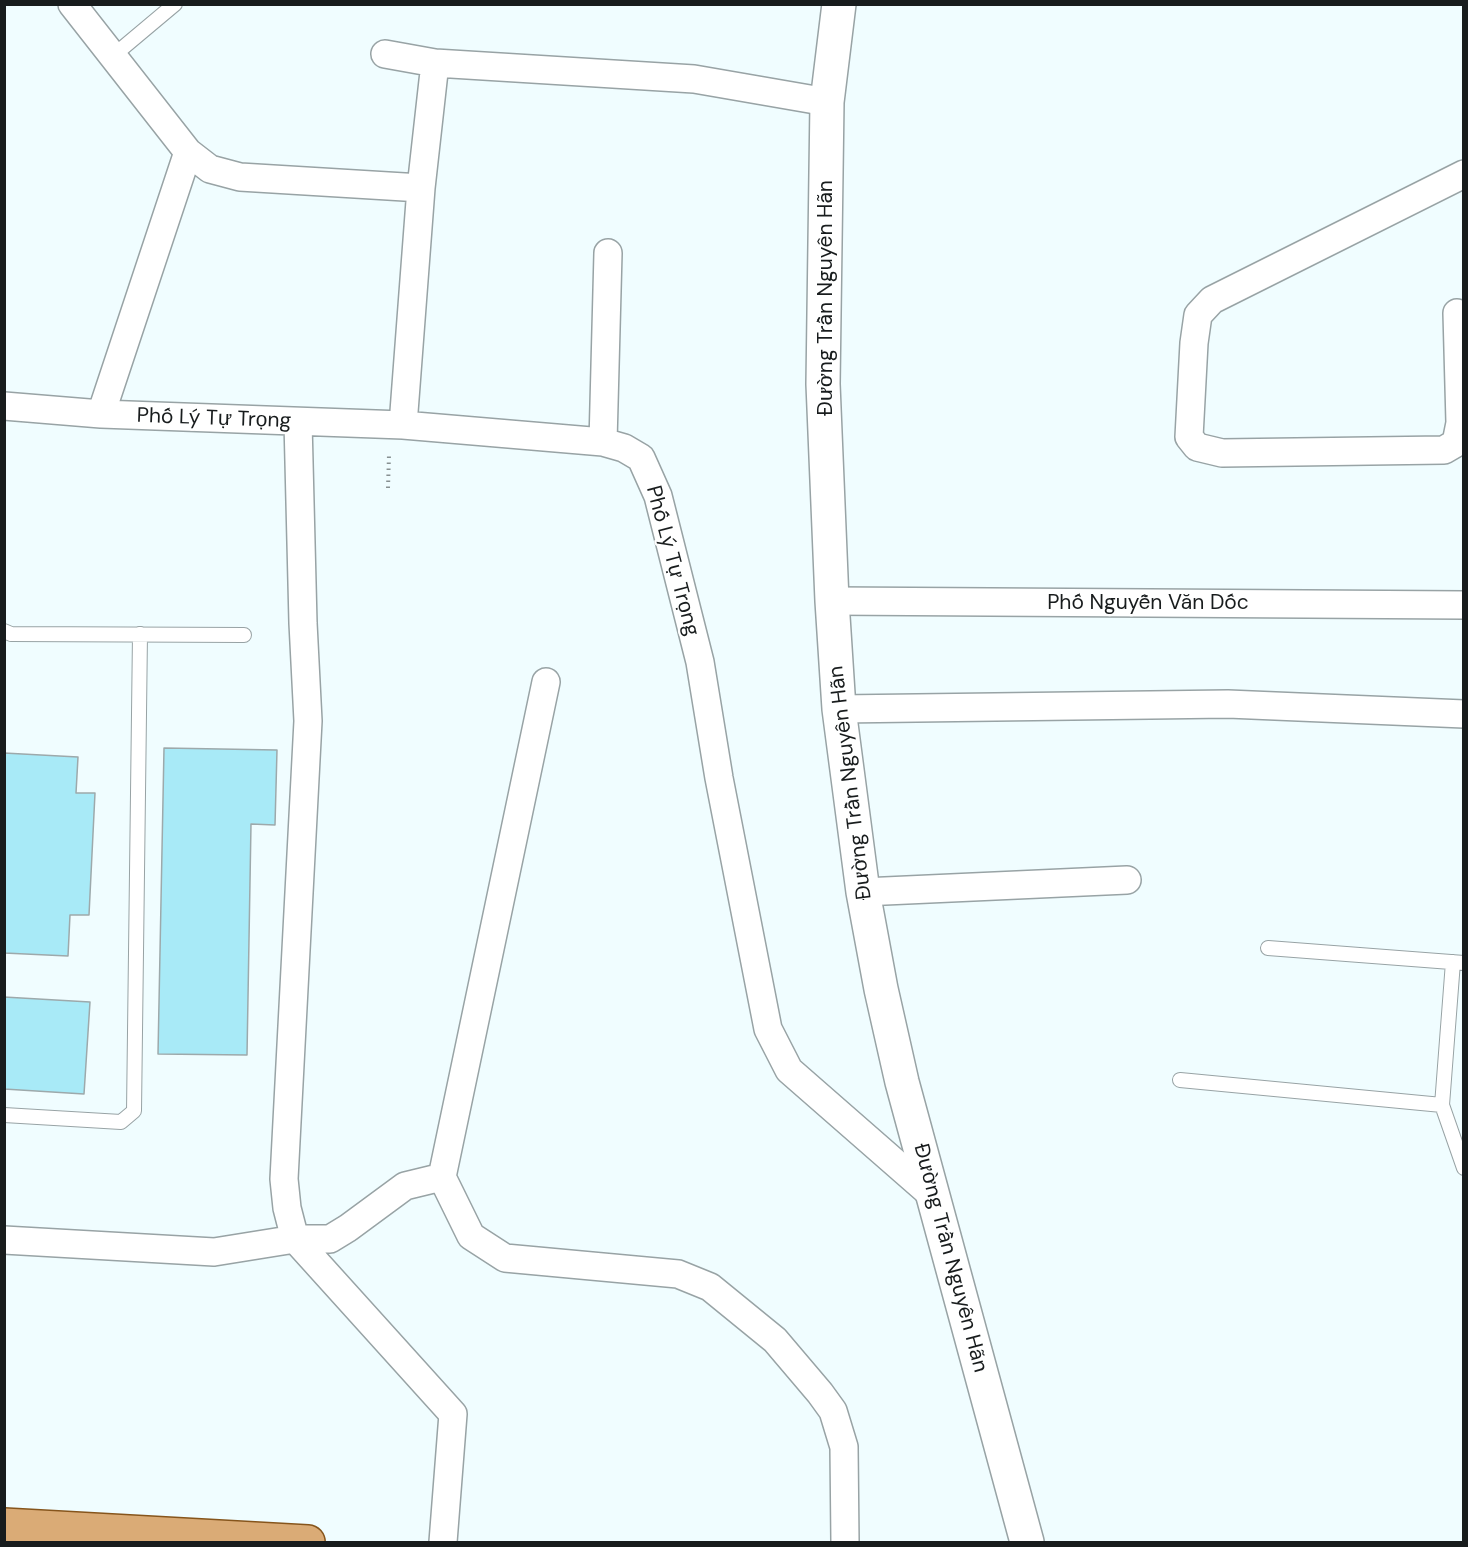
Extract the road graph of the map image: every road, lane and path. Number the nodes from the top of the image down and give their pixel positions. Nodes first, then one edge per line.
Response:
1 (72, 4) edge
2 (175, 4) edge
3 (839, 4) edge
4 (386, 54) dead end
5 (112, 56) junction
6 (435, 63) junction
7 (827, 102) junction
8 (188, 152) junction
9 (1464, 174) edge
10 (421, 188) junction
11 (608, 253) dead end
12 (1457, 313) dead end
13 (4, 405) edge
14 (101, 414) junction
15 (298, 422) junction
16 (403, 425) junction
17 (603, 442) junction
18 (832, 601) junction
19 (1464, 605) edge
20 (4, 631) edge
21 (140, 634) junction
22 (244, 635) dead end
23 (546, 682) dead end
24 (839, 710) junction
25 (1464, 714) edge
26 (1127, 880) dead end
27 (862, 892) junction
28 (1268, 948) dead end
29 (1458, 962) edge
30 (1180, 1080) dead end
31 (1442, 1105) junction
32 (4, 1115) edge
33 (1464, 1168) edge
34 (442, 1177) junction
35 (932, 1195) junction
36 (295, 1239) junction
37 (4, 1240) edge
38 (4, 1525) edge
39 (308, 1542) edge
40 (443, 1542) edge
41 (845, 1542) edge
42 (1027, 1542) edge

1 - 5 street
2 - 5 lane
3 - 7 street, Đường Trần Nguyên Hãn
4 - 6 street
5 - 8 street
6 - 7 street
6 - 10 street
7 - 18 street, Đường Trần Nguyên Hãn
8 - 10 street
8 - 14 street
9 - 12 street
10 - 16 street
11 - 17 street
13 - 14 street, Phố Lý Tự Trọng
14 - 15 street, Phố Lý Tự Trọng
15 - 16 street, Phố Lý Tự Trọng
15 - 36 street
16 - 17 street, Phố Lý Tự Trọng
17 - 35 street, Phố Lý Tự Trọng
18 - 19 street, Phố Nguyễn Văn Dốc
18 - 24 street, Đường Trần Nguyên Hãn
20 - 21 lane
21 - 22 lane
21 - 32 lane
23 - 34 street
24 - 25 street
24 - 27 street, Đường Trần Nguyên Hãn
26 - 27 street
27 - 35 street, Đường Trần Nguyên Hãn
28 - 29 lane
29 - 31 lane
30 - 31 lane
31 - 33 lane
34 - 36 street
34 - 41 street
35 - 42 street, Đường Trần Nguyên Hãn
36 - 37 street
36 - 40 street
38 - 39 main road

